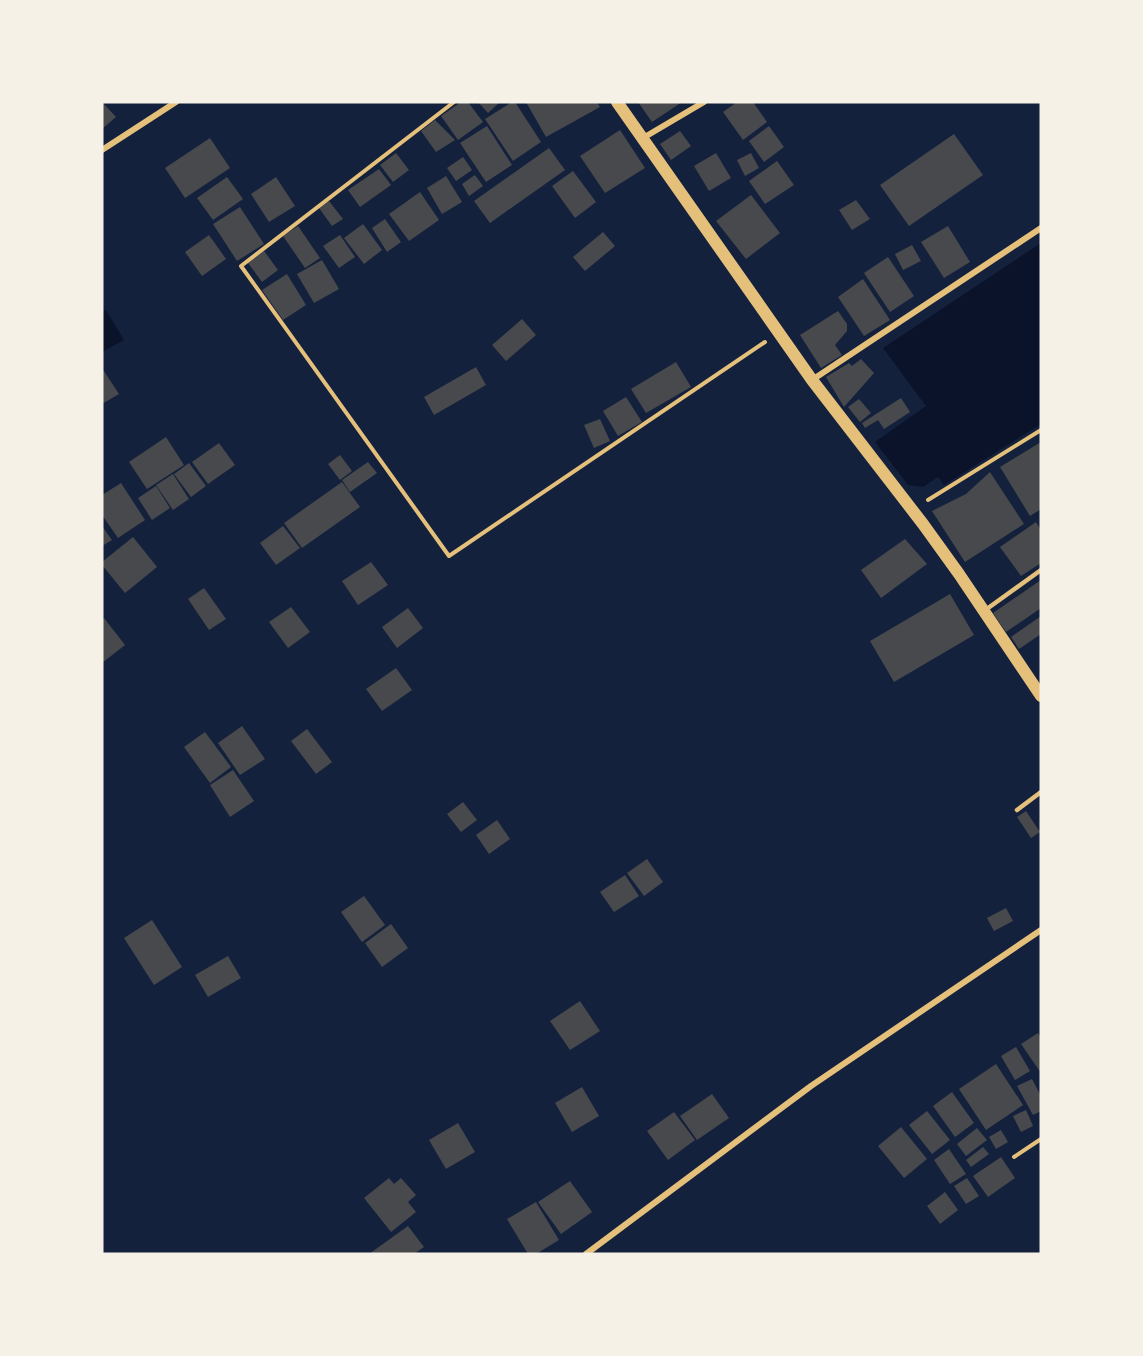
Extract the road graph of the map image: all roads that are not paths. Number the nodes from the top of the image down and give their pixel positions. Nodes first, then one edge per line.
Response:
1 (176, 102) edge
2 (617, 102) edge
3 (704, 102) edge
4 (642, 139) junction
5 (102, 150) edge
6 (1041, 228) edge
7 (812, 380) junction
8 (1041, 570) edge
9 (984, 611) junction
10 (1041, 696) edge
11 (1041, 792) edge
12 (1017, 810) dead end
13 (1041, 930) edge
14 (586, 1254) edge

1 - 5 street
2 - 4 main road
3 - 4 street
4 - 7 main road
6 - 7 street
7 - 9 main road
8 - 9 lane
9 - 10 main road
11 - 12 lane
13 - 14 street

